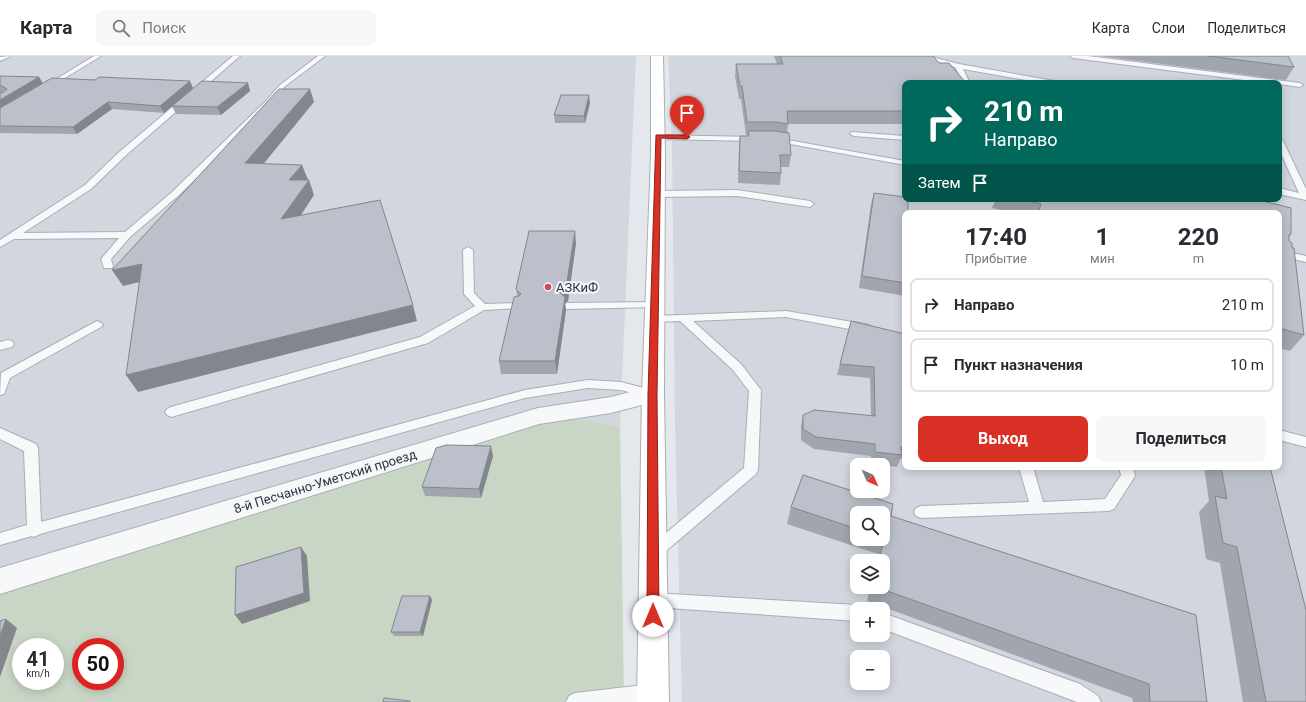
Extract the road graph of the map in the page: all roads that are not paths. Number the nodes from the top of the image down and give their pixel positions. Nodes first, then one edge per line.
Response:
1 (7, 56) edge
2 (98, 56) edge
3 (237, 56) edge
4 (322, 56) edge
5 (656, 56) edge
6 (920, 56) edge
7 (1073, 56) edge
8 (0, 59) edge
9 (958, 66) junction
10 (966, 80) edge
11 (1037, 80) edge
12 (1261, 80) edge
13 (1282, 83) edge
14 (1300, 85) dead end
15 (39, 91) edge
16 (854, 134) dead end
17 (658, 136) junction
18 (902, 138) edge
19 (1282, 147) edge
20 (902, 162) edge
21 (1282, 192) edge
22 (658, 194) junction
23 (1306, 197) edge
24 (810, 204) dead end
25 (127, 235) junction
26 (13, 236) junction
27 (0, 244) edge
28 (468, 250) dead end
29 (1282, 254) edge
30 (1306, 259) edge
31 (108, 266) dead end
32 (517, 306) edge
33 (567, 306) dead end
34 (482, 307) junction
35 (654, 312) junction
36 (684, 318) junction
37 (97, 325) dead end
38 (879, 331) edge
39 (0, 390) edge
40 (653, 394) junction
41 (171, 412) dead end
42 (0, 434) edge
43 (1282, 436) edge
44 (1306, 442) edge
45 (1027, 470) edge
46 (1127, 470) edge
47 (1038, 508) junction
48 (921, 512) dead end
49 (34, 531) junction
50 (0, 539) edge
51 (653, 552) junction
52 (0, 581) edge
53 (653, 600) junction
54 (850, 613) edge
55 (890, 624) edge
56 (653, 697) edge
57 (575, 702) edge
58 (1092, 702) edge

1 - 8 lane
2 - 15 lane
3 - 26 lane
4 - 25 lane
5 - 17 main road
6 - 9 lane
7 - 12 lane
9 - 10 lane
9 - 11 lane
13 - 14 lane
16 - 18 lane
17 - 20 lane
17 - 22 main road
19 - 23 lane
21 - 23 lane
22 - 24 lane
22 - 35 main road
25 - 26 lane
25 - 31 lane
26 - 27 lane
28 - 34 lane
29 - 30 lane
32 - 34 lane
33 - 35 lane
34 - 41 lane
35 - 36 lane
35 - 40 main road
36 - 38 lane
36 - 51 lane
37 - 39 lane
40 - 49 lane
40 - 51 main road
40 - 52 street, 8-й Песчанно-Уметский проезд
42 - 49 lane
43 - 44 lane
45 - 47 lane
46 - 47 lane
47 - 48 lane
49 - 50 lane
51 - 53 main road
53 - 54 lane
53 - 56 main road
55 - 58 lane
56 - 57 lane

